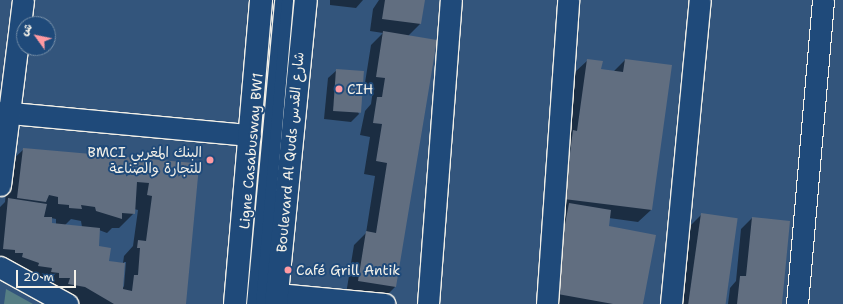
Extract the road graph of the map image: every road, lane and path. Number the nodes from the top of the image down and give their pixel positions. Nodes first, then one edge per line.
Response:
1 (23, 0) edge
2 (261, 0) edge
3 (280, 0) edge
4 (288, 0) edge
5 (306, 0) edge
6 (451, 0) edge
7 (568, 0) edge
8 (700, 0) edge
9 (823, 0) edge
10 (4, 113) edge
11 (250, 136) junction
12 (0, 185) edge
13 (0, 267) edge
14 (272, 301) edge
15 (67, 304) edge
16 (235, 304) edge
17 (252, 304) edge
18 (385, 304) edge
19 (428, 304) edge
20 (547, 304) edge
21 (671, 304) edge
22 (797, 304) edge

1 - 10 street
2 - 11 main road
3 - 17 lane, Ligne Casabusway BW1
4 - 14 lane, Ligne Casabusway BW1
5 - 14 main road, Boulevard Al Quds شارع القدس
6 - 19 street
7 - 20 street
8 - 21 street
9 - 22 street
10 - 11 street
10 - 12 street
11 - 16 main road
13 - 15 street
14 - 18 street

